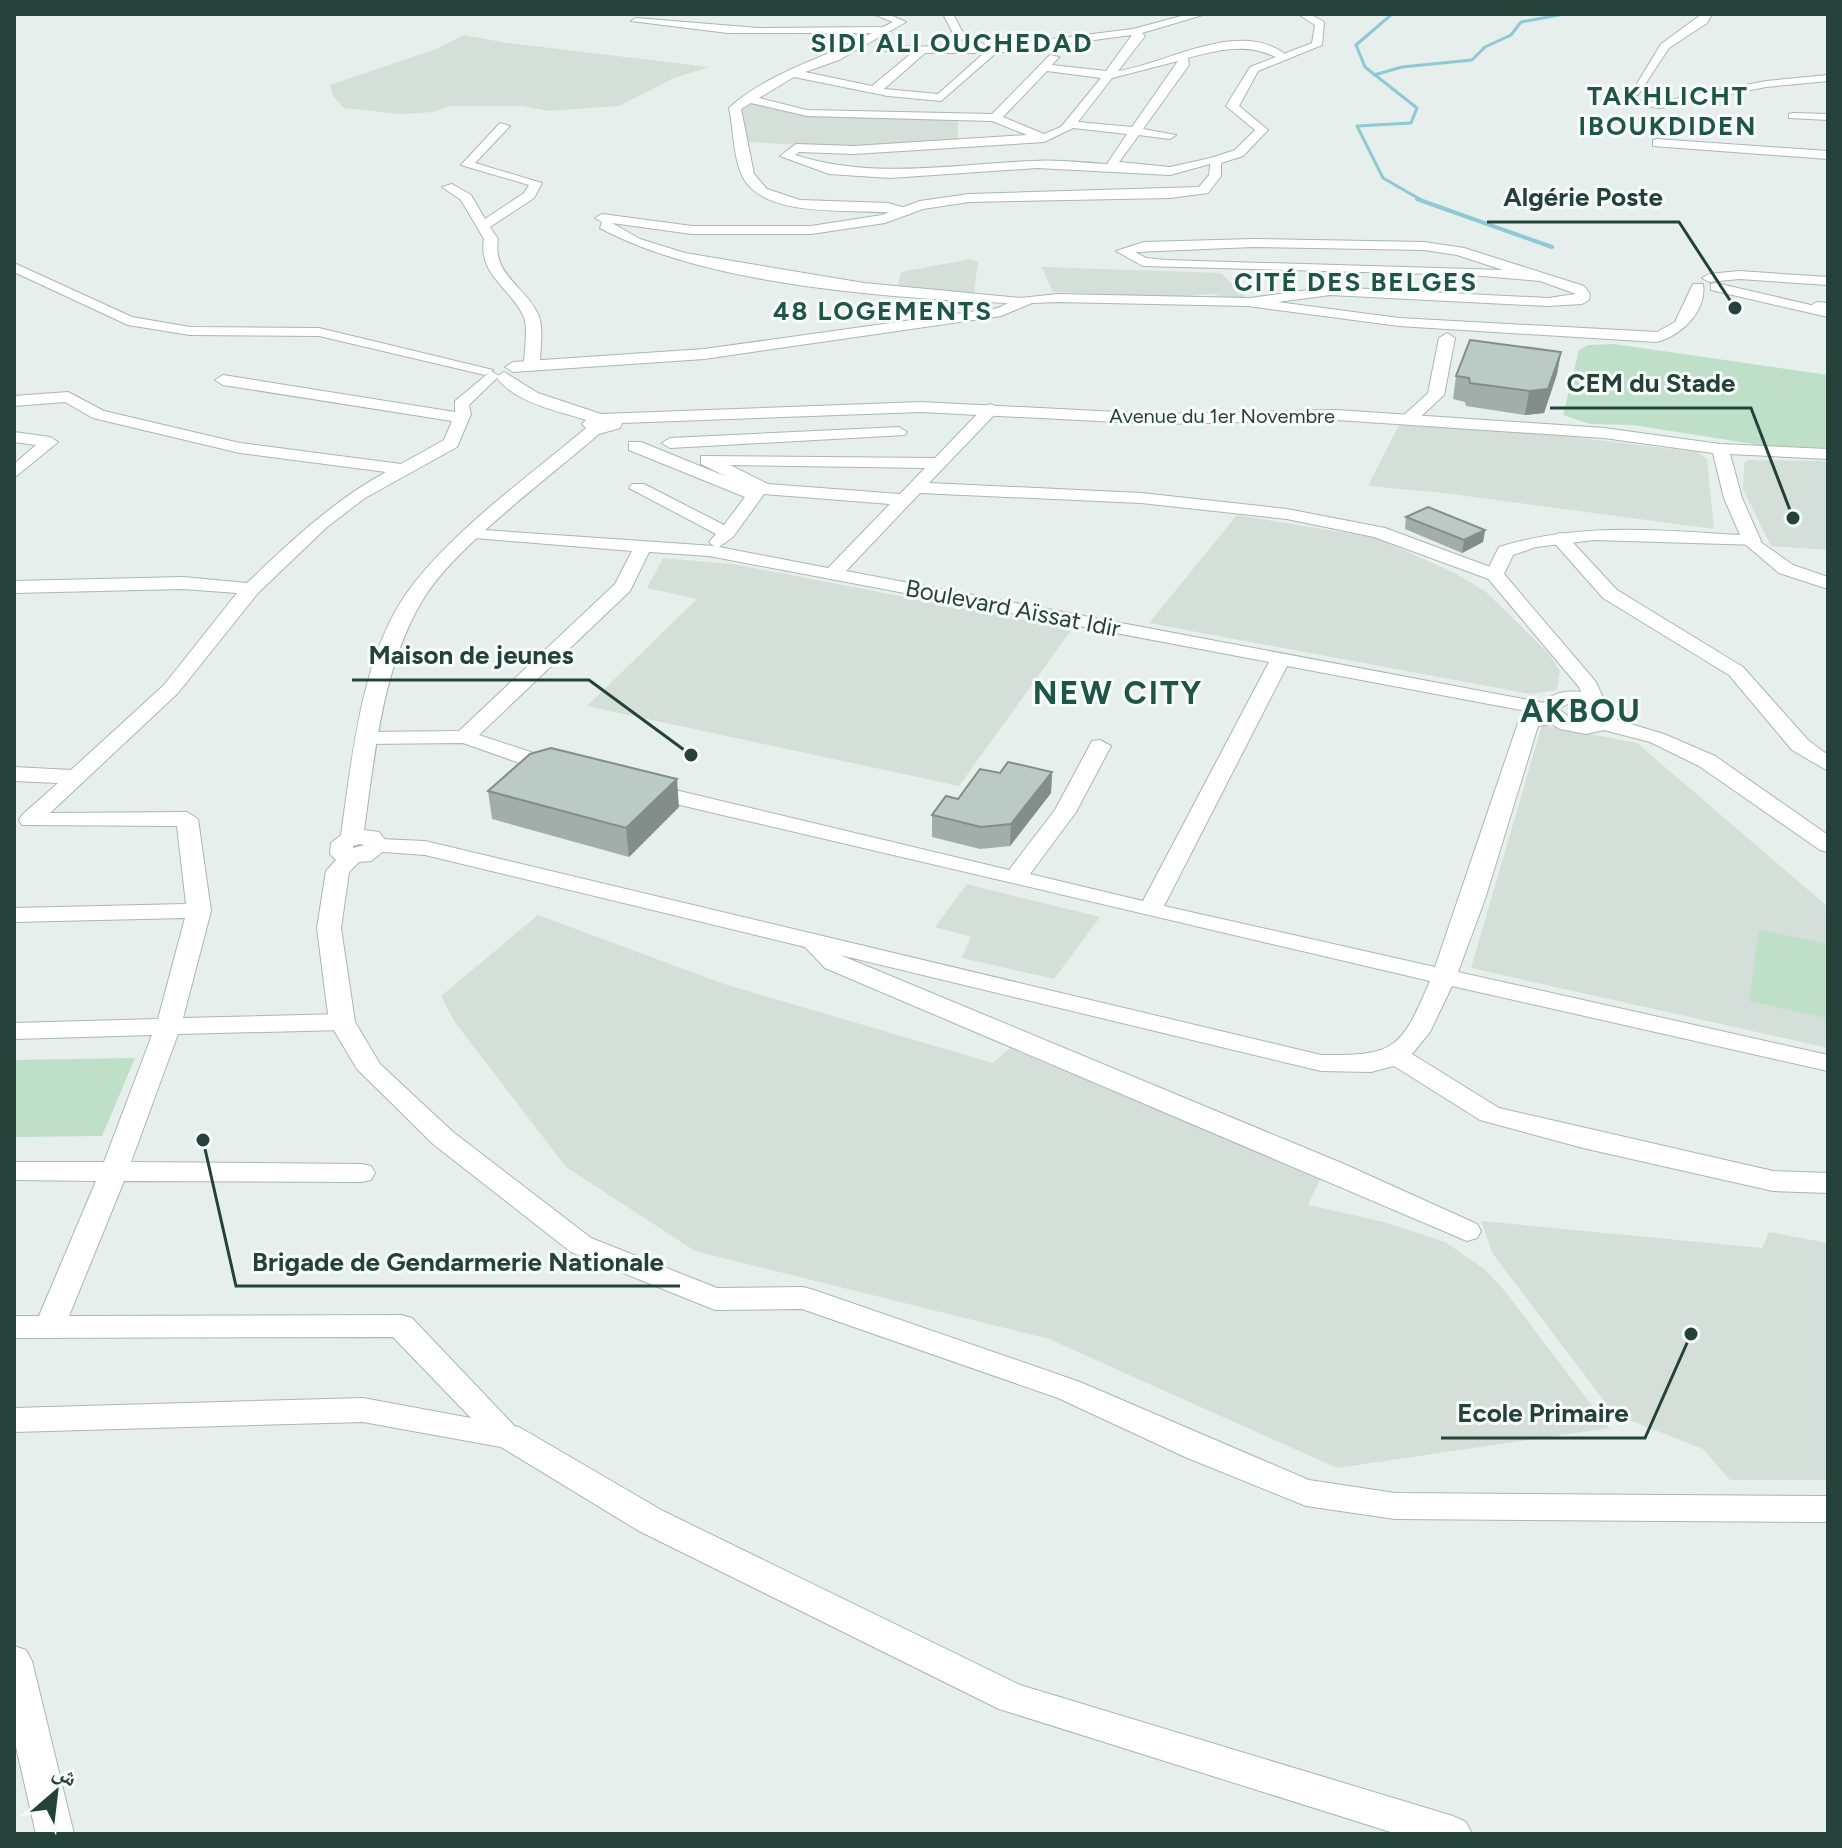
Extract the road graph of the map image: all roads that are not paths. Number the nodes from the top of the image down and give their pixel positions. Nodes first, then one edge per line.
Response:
1 (878, 14) edge
2 (948, 14) edge
3 (1201, 14) edge
4 (1303, 14) edge
5 (1707, 14) edge
6 (636, 21) dead end
7 (889, 29) junction
8 (1134, 32) junction
9 (1062, 40) junction
10 (885, 48) dead end
11 (990, 50) junction
12 (921, 51) junction
13 (1183, 58) junction
14 (1285, 58) junction
15 (1045, 68) junction
16 (792, 73) junction
17 (1112, 74) junction
18 (1828, 78) edge
19 (873, 90) junction
20 (751, 100) junction
21 (1793, 116) dead end
22 (1828, 117) edge
23 (994, 118) junction
24 (1067, 124) junction
25 (504, 126) dead end
26 (1137, 130) junction
27 (1170, 135) dead end
28 (1044, 138) junction
29 (1657, 143) dead end
30 (1828, 155) edge
31 (1215, 161) junction
32 (1114, 168) junction
33 (448, 187) dead end
34 (905, 210) junction
35 (483, 226) junction
36 (14, 267) edge
37 (1541, 277) junction
38 (1828, 281) edge
39 (1711, 284) junction
40 (1029, 299) junction
41 (1248, 302) junction
42 (1825, 308) edge
43 (1447, 338) dead end
44 (532, 365) junction
45 (498, 372) junction
46 (223, 380) dead end
47 (14, 401) edge
48 (991, 409) junction
49 (461, 418) junction
50 (1410, 418) junction
51 (603, 423) junction
52 (899, 432) dead end
53 (795, 435) junction
54 (14, 437) edge
55 (670, 443) dead end
56 (635, 446) dead end
57 (1720, 449) junction
58 (1828, 454) edge
59 (796, 461) junction
60 (939, 463) junction
61 (404, 469) junction
62 (14, 473) edge
63 (638, 488) dead end
64 (910, 494) junction
65 (475, 533) junction
66 (727, 533) junction
67 (1559, 538) junction
68 (1752, 541) junction
69 (643, 546) junction
70 (709, 551) junction
71 (833, 574) junction
72 (1494, 575) junction
73 (1828, 583) edge
74 (14, 587) edge
75 (251, 589) junction
76 (1281, 659) junction
77 (1594, 702) junction
78 (1552, 714) junction
79 (1604, 723) junction
80 (465, 737) junction
81 (366, 738) junction
82 (1100, 746) dead end
83 (1828, 765) edge
84 (14, 774) edge
85 (581, 775) edge
86 (77, 777) junction
87 (627, 786) edge
88 (22, 820) edge
89 (1828, 845) edge
90 (352, 848) junction
91 (1015, 878) junction
92 (1150, 910) junction
93 (199, 911) junction
94 (14, 915) edge
95 (813, 941) junction
96 (1446, 977) junction
97 (342, 1022) junction
98 (168, 1028) junction
99 (14, 1031) edge
100 (1396, 1056) junction
101 (1828, 1063) edge
102 (14, 1171) edge
103 (114, 1172) junction
104 (361, 1173) dead end
105 (1828, 1183) edge
106 (1467, 1231) dead end
107 (14, 1327) edge
108 (49, 1327) junction
109 (14, 1420) edge
110 (508, 1436) junction
111 (1828, 1509) edge
112 (14, 1661) edge
113 (55, 1834) edge
114 (1453, 1834) edge

1 - 7 street
2 - 11 street
3 - 8 street
4 - 14 street
5 - 18 street
6 - 7 street
7 - 16 street
8 - 9 street
8 - 17 street
9 - 11 street
9 - 15 street
10 - 12 street
11 - 12 street
11 - 19 street
12 - 19 street
13 - 14 street
13 - 17 street
13 - 26 street
14 - 31 street
15 - 17 street
15 - 23 street
16 - 19 street
16 - 20 street
17 - 24 street
20 - 23 street
20 - 34 street
21 - 22 street
23 - 28 street
24 - 26 street
24 - 28 street
25 - 35 street
26 - 27 street
26 - 32 street
28 - 32 street
29 - 30 street
31 - 32 street
31 - 34 street
33 - 35 street
34 - 40 street
35 - 44 street
36 - 45 street
37 - 37 street
37 - 41 street
38 - 39 street
39 - 41 street
39 - 42 street
40 - 41 street
40 - 44 street
43 - 50 street
44 - 45 street
45 - 49 street
45 - 51 street
46 - 49 street
47 - 61 street
48 - 50 street, Avenue du 1er Novembre
48 - 51 street, Avenue du 1er Novembre
48 - 60 street
49 - 61 street
50 - 57 street, Avenue du 1er Novembre
51 - 65 street
52 - 53 street
53 - 55 street
53 - 59 street
54 - 62 street
56 - 66 street
57 - 58 street, Avenue du 1er Novembre
57 - 68 street
59 - 60 street
59 - 64 street
60 - 64 street
61 - 75 street
63 - 66 street
64 - 71 street
64 - 72 street
65 - 69 street, Boulevard Aïssat Idir
65 - 81 street
66 - 70 street
67 - 68 street
67 - 72 street
67 - 83 street
68 - 73 street
69 - 70 street, Boulevard Aïssat Idir
69 - 80 street
70 - 71 street, Boulevard Aïssat Idir
71 - 76 street, Boulevard Aïssat Idir
72 - 77 street
74 - 75 street
75 - 86 street
76 - 78 street, Boulevard Aïssat Idir
76 - 92 street
77 - 78 street
77 - 79 street
78 - 79 street, Boulevard Aïssat Idir
78 - 96 street
79 - 89 street, Boulevard Aïssat Idir
80 - 81 street
80 - 85 street
81 - 90 street
82 - 91 street
84 - 86 street
86 - 88 street
87 - 91 street
88 - 93 street
90 - 95 street
90 - 97 street
91 - 92 street
92 - 96 street
93 - 94 street
93 - 98 street
95 - 100 street
95 - 106 street
96 - 100 street
96 - 101 street
97 - 98 street
97 - 111 street
98 - 99 street
98 - 103 street
100 - 105 street
102 - 103 street
103 - 104 street
103 - 108 street
107 - 108 street
108 - 110 street
109 - 110 street
110 - 114 street
112 - 113 street

